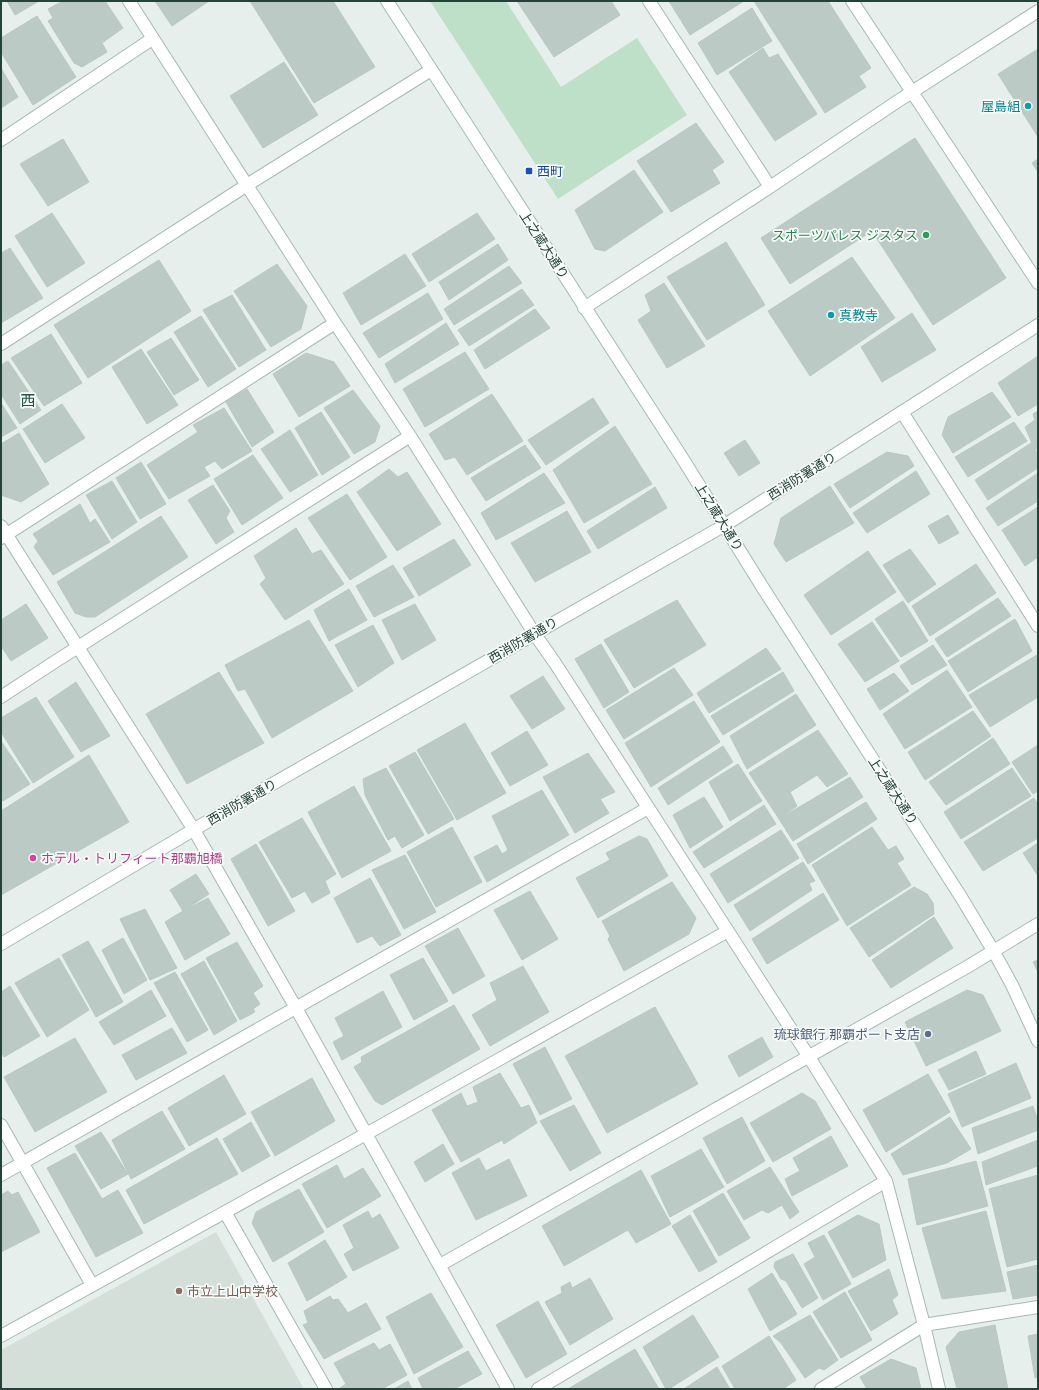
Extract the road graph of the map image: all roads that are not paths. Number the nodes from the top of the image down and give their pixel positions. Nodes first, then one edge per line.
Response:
1 (128, 1) edge
2 (387, 1) edge
3 (649, 1) edge
4 (852, 1) edge
5 (1038, 11) edge
6 (152, 39) junction
7 (431, 70) junction
8 (911, 92) junction
9 (1, 140) edge
10 (247, 185) junction
11 (770, 187) junction
12 (1038, 283) edge
13 (584, 308) junction
14 (336, 323) junction
15 (1038, 325) edge
16 (1, 344) edge
17 (902, 412) junction
18 (410, 436) junction
19 (725, 525) junction
20 (3, 533) edge
21 (1038, 626) edge
22 (534, 633) junction
23 (79, 647) junction
24 (1, 697) edge
25 (648, 808) junction
26 (194, 830) junction
27 (1038, 924) edge
28 (728, 931) junction
29 (1, 944) edge
30 (994, 952) junction
31 (296, 1008) junction
32 (1038, 1041) edge
33 (809, 1057) junction
34 (1, 1125) edge
35 (366, 1134) junction
36 (22, 1163) junction
37 (1, 1175) edge
38 (886, 1181) junction
39 (225, 1212) junction
40 (440, 1265) junction
41 (92, 1286) junction
42 (1038, 1307) edge
43 (924, 1325) junction
44 (1, 1336) edge
45 (326, 1389) edge
46 (508, 1389) edge
47 (538, 1389) edge
48 (821, 1389) edge
49 (939, 1389) edge

1 - 6 street
2 - 7 street, 上之蔵大通り
3 - 11 street
4 - 8 street
5 - 8 street
6 - 9 street
6 - 10 street
7 - 10 street
7 - 13 street, 上之蔵大通り
8 - 11 street
8 - 12 street
10 - 14 street
10 - 16 street
11 - 13 street
13 - 19 street, 上之蔵大通り
14 - 18 street
14 - 20 street
15 - 17 street, 西消防署通り
17 - 19 street, 西消防署通り
17 - 21 street
18 - 22 street
18 - 23 street
19 - 22 street, 西消防署通り
19 - 30 street, 上之蔵大通り
20 - 23 street
22 - 25 street
22 - 26 street, 西消防署通り
23 - 24 street
23 - 26 street
25 - 28 street
25 - 31 street
26 - 29 street, 西消防署通り
26 - 31 street
27 - 30 street
28 - 33 street
28 - 35 street
30 - 32 street, 上之蔵大通り
30 - 33 street
31 - 35 street
31 - 36 street
33 - 38 street
33 - 40 street
34 - 36 street
35 - 39 street
35 - 40 street
36 - 37 street
36 - 41 street
38 - 43 street
38 - 47 street
39 - 41 street
39 - 45 street
40 - 46 street
41 - 44 street
42 - 43 street
43 - 48 street
43 - 49 street

